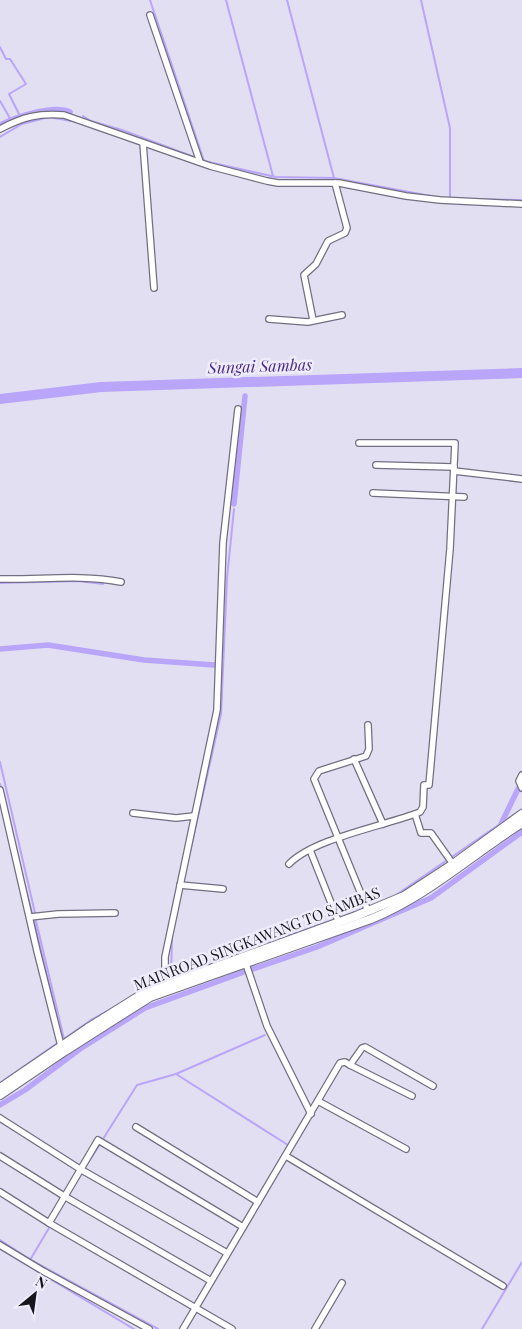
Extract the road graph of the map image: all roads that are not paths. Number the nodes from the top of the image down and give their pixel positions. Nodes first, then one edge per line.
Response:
1 (150, 15) dead end
2 (0, 129) edge
3 (143, 143) junction
4 (200, 162) junction
5 (335, 183) junction
6 (522, 204) edge
7 (154, 288) dead end
8 (342, 314) dead end
9 (269, 319) dead end
10 (312, 320) junction
11 (238, 409) dead end
12 (359, 443) dead end
13 (376, 465) dead end
14 (454, 469) junction
15 (522, 478) edge
16 (373, 493) dead end
17 (452, 497) junction
18 (464, 497) dead end
19 (0, 580) edge
20 (121, 582) dead end
21 (368, 726) dead end
22 (354, 759) junction
23 (522, 775) edge
24 (522, 788) edge
25 (0, 790) edge
26 (133, 813) dead end
27 (415, 814) junction
28 (522, 814) edge
29 (194, 816) junction
30 (517, 823) edge
31 (383, 824) junction
32 (338, 838) junction
33 (310, 850) junction
34 (289, 864) dead end
35 (453, 864) junction
36 (180, 885) junction
37 (223, 889) dead end
38 (361, 896) junction
39 (333, 908) junction
40 (368, 912) junction
41 (116, 913) dead end
42 (30, 918) junction
43 (339, 923) junction
44 (273, 950) junction
45 (246, 964) junction
46 (168, 983) junction
47 (90, 1031) junction
48 (61, 1046) junction
49 (350, 1065) junction
50 (433, 1086) dead end
51 (0, 1088) edge
52 (0, 1095) edge
53 (412, 1096) dead end
54 (318, 1101) junction
55 (311, 1114) junction
56 (0, 1118) edge
57 (136, 1127) dead end
58 (406, 1149) dead end
59 (0, 1156) edge
60 (286, 1156) junction
61 (80, 1169) junction
62 (0, 1192) edge
63 (64, 1196) junction
64 (258, 1202) junction
65 (49, 1223) junction
66 (242, 1227) junction
67 (0, 1245) edge
68 (227, 1254) junction
69 (211, 1281) junction
70 (342, 1283) dead end
71 (503, 1286) dead end
72 (196, 1308) junction
73 (148, 1329) edge
74 (183, 1329) edge
75 (232, 1329) edge
76 (315, 1329) edge

1 - 4 street
2 - 3 street
3 - 4 street
3 - 7 street
4 - 5 street
5 - 6 street
5 - 10 street
8 - 10 street
9 - 10 street
11 - 29 street
12 - 14 street
13 - 14 street
14 - 15 street
14 - 17 street
16 - 17 street
17 - 18 street
17 - 27 street
19 - 20 street
21 - 22 street
22 - 31 street
22 - 32 street
23 - 24 street
25 - 42 street
26 - 29 street
27 - 31 street
27 - 35 street
28 - 30 highway, MAINROAD SINGKAWANG TO SAMBAS
29 - 36 street
30 - 35 highway, MAINROAD SINGKAWANG TO SAMBAS
30 - 44 highway, MAINROAD SINGKAWANG TO SAMBAS
31 - 32 street
32 - 33 street
32 - 38 street
33 - 34 street
33 - 39 street
35 - 40 highway, MAINROAD SINGKAWANG TO SAMBAS
36 - 37 street
36 - 46 street
38 - 39 street
38 - 40 street
39 - 43 street
40 - 43 highway, MAINROAD SINGKAWANG TO SAMBAS
41 - 42 street
42 - 48 street
43 - 44 highway, MAINROAD SINGKAWANG TO SAMBAS
44 - 45 highway, MAINROAD SINGKAWANG TO SAMBAS
44 - 46 highway, MAINROAD SINGKAWANG TO SAMBAS
45 - 47 highway, MAINROAD SINGKAWANG TO SAMBAS
45 - 55 street
46 - 47 highway, MAINROAD SINGKAWANG TO SAMBAS
47 - 48 highway, MAINROAD SINGKAWANG TO SAMBAS
47 - 52 highway, MAINROAD SINGKAWANG TO SAMBAS
48 - 51 highway, MAINROAD SINGKAWANG TO SAMBAS
49 - 50 street
49 - 53 street
49 - 54 street
54 - 55 street
54 - 58 street
55 - 60 street
56 - 61 street
57 - 64 street
59 - 63 street
60 - 64 street
60 - 71 street
61 - 63 street
61 - 66 street
61 - 68 street
62 - 65 street
63 - 65 street
63 - 69 street
64 - 66 street
65 - 72 street
66 - 68 street
67 - 73 street
68 - 69 street
69 - 72 street
70 - 76 street
72 - 74 street
72 - 75 street

